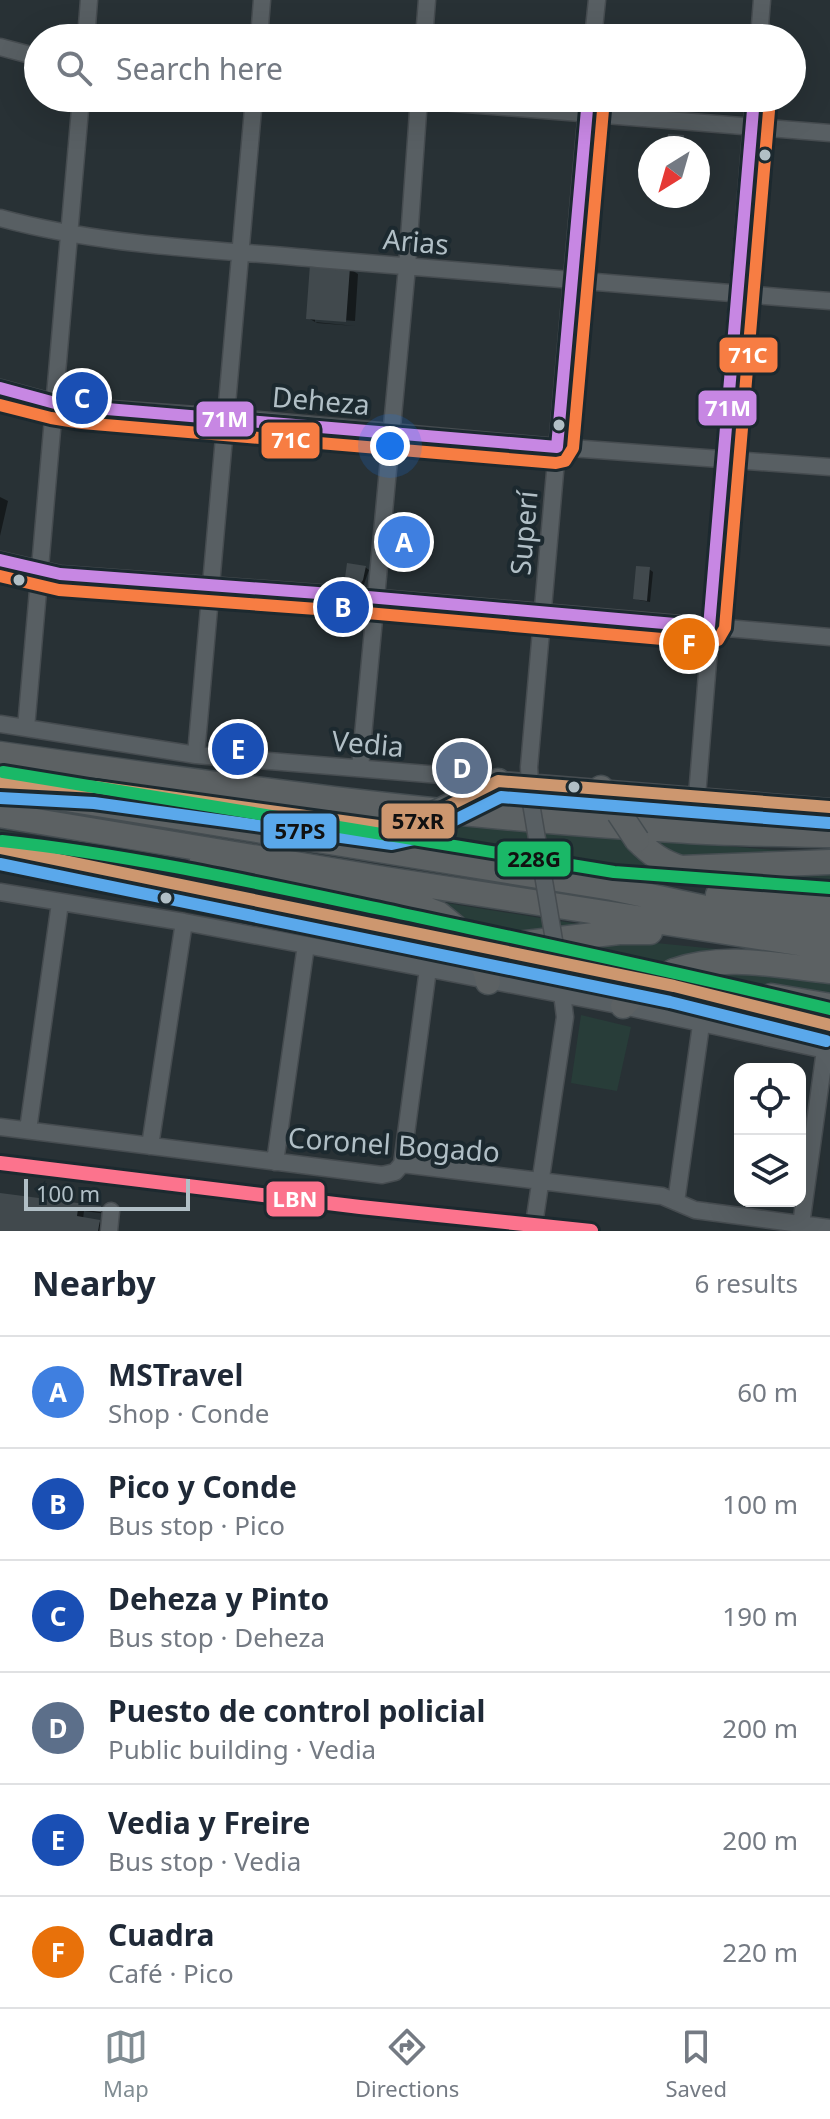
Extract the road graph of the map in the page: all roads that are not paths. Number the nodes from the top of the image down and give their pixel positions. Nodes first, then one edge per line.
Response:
1 (89, 0) edge
2 (262, 0) edge
3 (427, 0) edge
4 (597, 0) edge
5 (762, 0) edge
6 (87, 24) edge
7 (260, 24) edge
8 (425, 24) edge
9 (594, 24) edge
10 (760, 24) edge
11 (0, 47) edge
12 (24, 53) edge
13 (80, 112) edge
14 (253, 112) edge
15 (418, 112) edge
16 (586, 112) edge
17 (640, 112) edge
18 (753, 112) edge
19 (752, 127) junction
20 (830, 133) edge
21 (0, 218) edge
22 (69, 233) junction
23 (239, 252) junction
24 (407, 267) junction
25 (573, 281) junction
26 (738, 294) junction
27 (830, 301) edge
28 (0, 388) edge
29 (55, 403) junction
30 (225, 417) junction
31 (390, 432) junction
32 (557, 447) junction
33 (723, 461) junction
34 (830, 467) edge
35 (0, 560) edge
36 (42, 570) junction
37 (212, 585) junction
38 (377, 599) junction
39 (542, 614) junction
40 (709, 627) junction
41 (830, 637) edge
42 (0, 724) edge
43 (26, 728) junction
44 (0, 742) edge
45 (0, 754) edge
46 (196, 755) junction
47 (97, 768) junction
48 (360, 768) junction
49 (498, 781) junction
50 (0, 782) edge
51 (530, 783) junction
52 (0, 788) edge
53 (601, 788) junction
54 (697, 796) junction
55 (830, 807) edge
56 (0, 815) edge
57 (25, 819) junction
58 (674, 831) junction
59 (830, 835) edge
60 (0, 848) edge
61 (830, 848) edge
62 (0, 857) edge
63 (830, 862) edge
64 (76, 864) junction
65 (612, 888) junction
66 (0, 892) edge
67 (60, 903) junction
68 (830, 904) edge
69 (184, 922) junction
70 (830, 926) edge
71 (715, 931) junction
72 (306, 945) junction
73 (473, 948) junction
74 (830, 948) edge
75 (428, 969) junction
76 (830, 971) edge
77 (674, 978) junction
78 (488, 982) junction
79 (562, 995) junction
80 (631, 998) junction
81 (830, 1006) edge
82 (701, 1025) junction
83 (830, 1025) edge
84 (828, 1050) edge
85 (0, 1127) edge
86 (28, 1130) junction
87 (150, 1146) junction
88 (275, 1162) junction
89 (402, 1164) junction
90 (539, 1180) junction
91 (676, 1202) junction
92 (111, 1211) dead end
93 (801, 1225) junction
94 (830, 1228) edge
95 (109, 1231) edge
96 (533, 1231) edge

1 - 6 street
2 - 7 street
3 - 8 street
4 - 9 street
5 - 10 street
11 - 12 street
13 - 22 street
14 - 23 street
15 - 24 street
16 - 25 street, Superí
17 - 19 street
18 - 19 street
19 - 20 street
19 - 26 street
21 - 22 street, Arias
22 - 23 street, Arias
22 - 29 street
23 - 24 street, Arias
23 - 30 street
24 - 25 street, Arias
24 - 31 street
25 - 26 street, Arias
25 - 32 street, Superí
26 - 27 street, Arias
26 - 33 street
28 - 29 street, Deheza
29 - 30 street, Deheza
29 - 36 street
30 - 31 street, Deheza
30 - 37 street
31 - 32 street, Deheza
31 - 38 street
32 - 33 street, Deheza
32 - 39 street, Superí
33 - 34 street, Deheza
33 - 40 street
35 - 36 street
36 - 37 street
36 - 43 street
37 - 38 street
37 - 46 street
38 - 39 street
38 - 48 street
39 - 40 street
39 - 51 street, Superí
40 - 41 street
40 - 54 street
42 - 43 street, Vedia
43 - 46 street, Vedia
44 - 47 highway
45 - 47 highway
46 - 48 street, Vedia
47 - 58 highway
48 - 49 street, Vedia
49 - 50 highway, bridge
49 - 51 street, Vedia
51 - 53 street, Vedia
51 - 79 street, Superí, bridge
52 - 65 highway
53 - 54 street, Vedia
53 - 63 highway, bridge
54 - 55 street, Vedia
56 - 57 highway
57 - 71 highway
57 - 73 highway, bridge
58 - 59 highway
58 - 61 highway
60 - 64 highway
62 - 64 highway
64 - 73 highway
65 - 68 highway
65 - 70 highway
66 - 67 street
67 - 69 street
67 - 86 street
69 - 72 street
69 - 87 street
71 - 73 highway
71 - 74 highway
72 - 75 street
72 - 88 street
73 - 77 highway
73 - 78 highway
75 - 78 street
75 - 89 street
76 - 77 highway
77 - 80 highway, bridge
77 - 81 highway
77 - 83 highway
78 - 79 street
79 - 80 street
79 - 90 street, Superí
80 - 82 street
82 - 84 street
82 - 91 street
84 - 93 street
85 - 86 street, Coronel Bogado
86 - 87 street, Coronel Bogado
87 - 88 street, Coronel Bogado
88 - 89 street, Coronel Bogado
89 - 90 street, Coronel Bogado
90 - 91 street, Coronel Bogado
90 - 96 street, Superí
91 - 93 street, Coronel Bogado
92 - 95 street
93 - 94 street, Coronel Bogado

